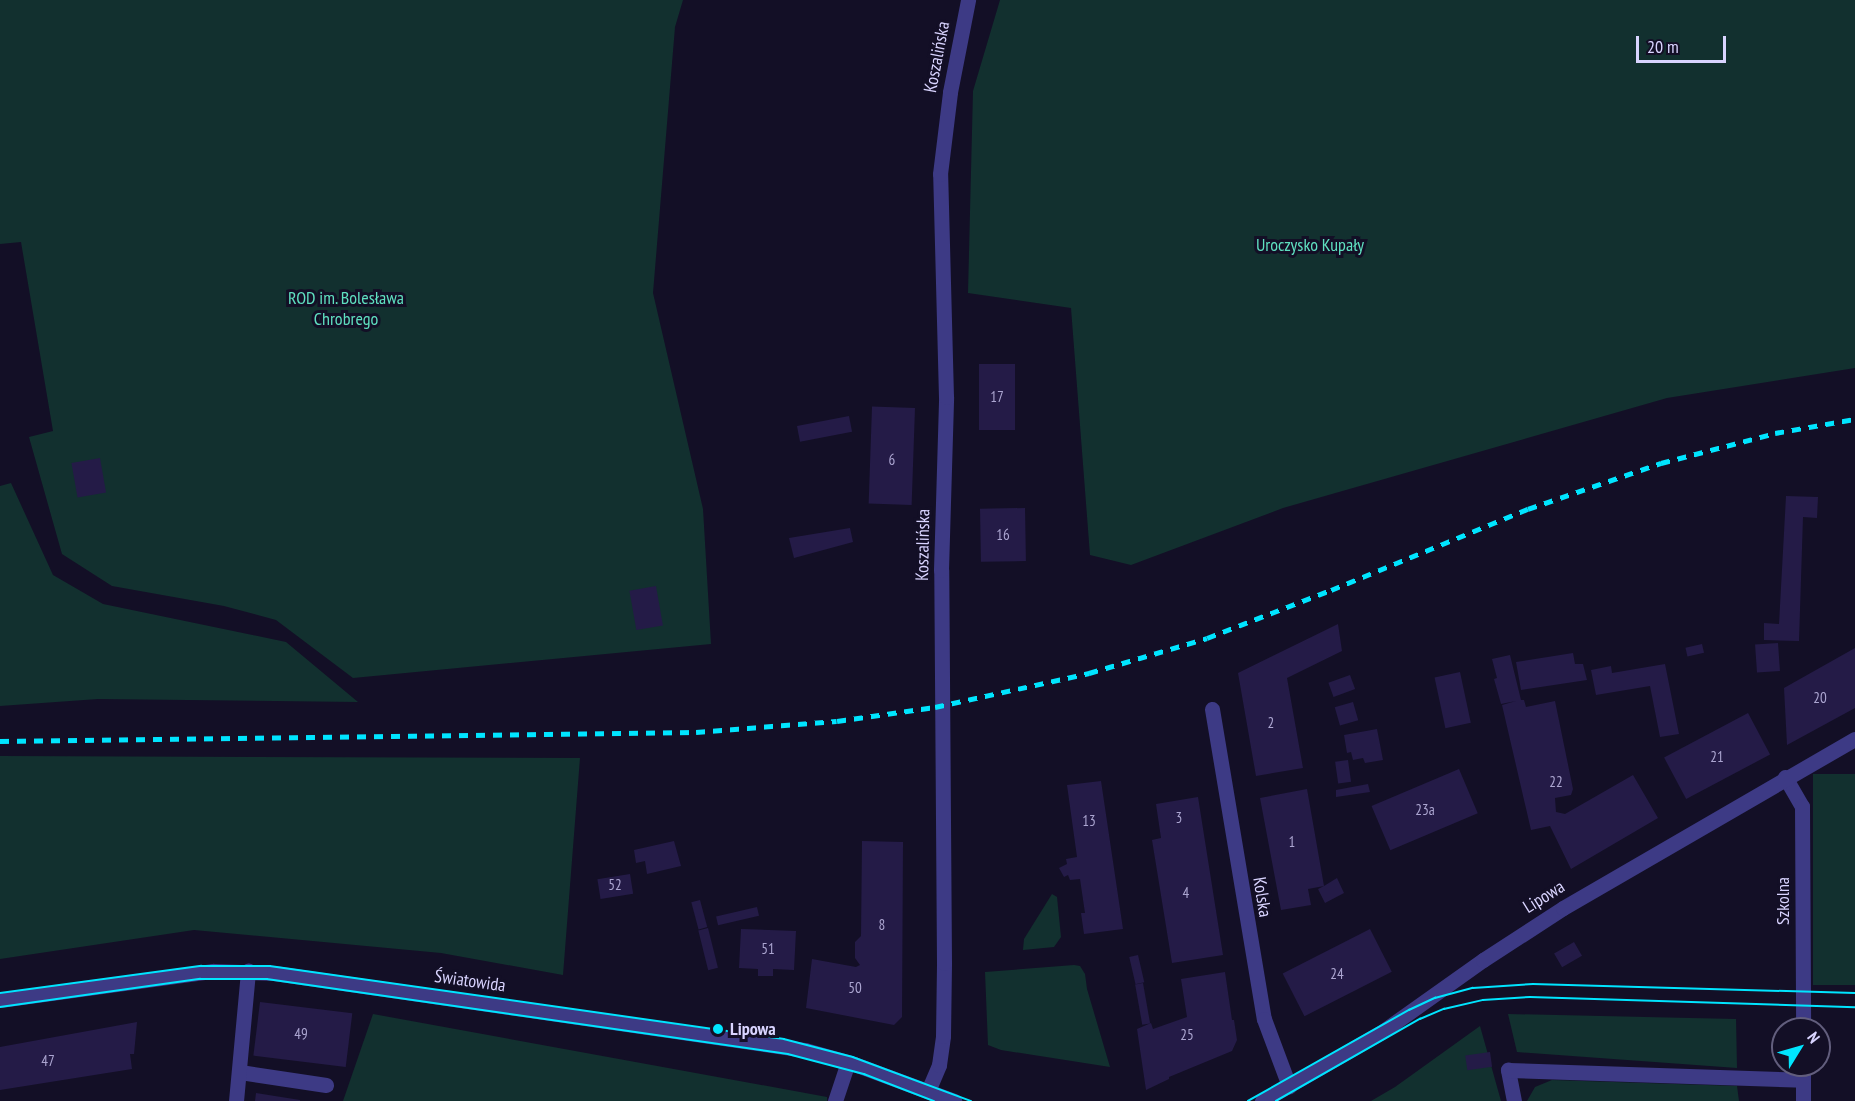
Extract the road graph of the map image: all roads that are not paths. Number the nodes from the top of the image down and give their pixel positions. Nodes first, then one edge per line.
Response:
1 (968, 0) edge
2 (1212, 709) dead end
3 (1855, 739) edge
4 (1785, 777) junction
5 (248, 971) junction
6 (0, 1000) edge
7 (1803, 1017) edge
8 (848, 1062) junction
9 (240, 1072) junction
10 (1771, 1073) edge
11 (1803, 1077) edge
12 (326, 1085) dead end
13 (1289, 1086) junction
14 (928, 1091) junction
15 (236, 1101) edge
16 (835, 1101) edge
17 (954, 1101) edge
18 (1262, 1101) edge
19 (1514, 1101) edge
20 (1803, 1101) edge

1 - 14 street, Koszalińska
2 - 13 street, Kolska
3 - 4 street, Lipowa
4 - 7 street, Szkolna
4 - 13 street, Lipowa
5 - 6 street, Światowida
5 - 8 street, Światowida
5 - 9 street
8 - 14 street, Światowida
8 - 16 street
9 - 12 street
9 - 15 street
10 - 19 street
11 - 20 street
13 - 18 street, Lipowa
14 - 17 street

